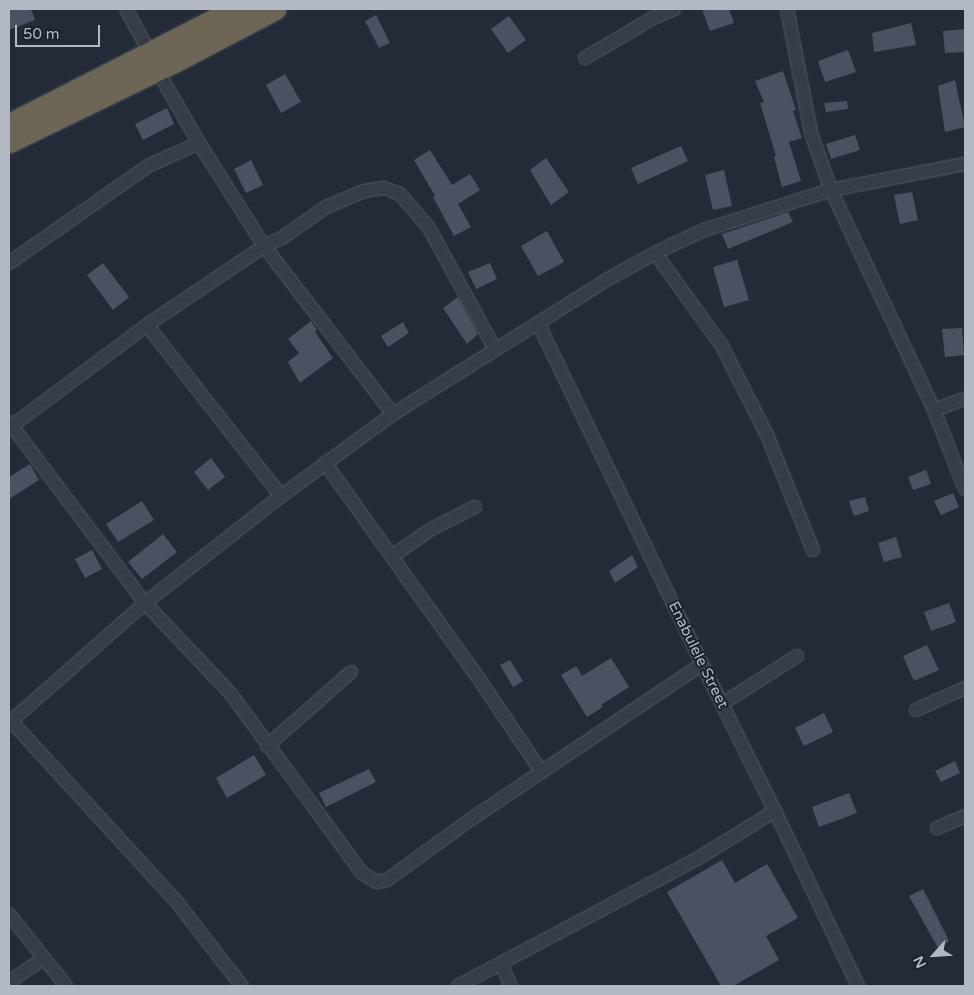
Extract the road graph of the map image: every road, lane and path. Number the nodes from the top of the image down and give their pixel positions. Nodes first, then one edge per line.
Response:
1 (126, 9) edge
2 (238, 9) edge
3 (275, 9) edge
4 (674, 9) edge
5 (786, 9) edge
6 (585, 58) dead end
7 (153, 62) junction
8 (9, 126) edge
9 (9, 142) edge
10 (199, 143) junction
11 (965, 164) edge
12 (831, 190) junction
13 (264, 246) junction
14 (655, 253) junction
15 (9, 263) edge
16 (538, 323) junction
17 (147, 324) junction
18 (495, 349) junction
19 (965, 398) edge
20 (934, 410) junction
21 (393, 414) junction
22 (10, 425) edge
23 (325, 463) junction
24 (965, 489) edge
25 (281, 496) junction
26 (475, 507) dead end
27 (814, 550) dead end
28 (392, 556) junction
29 (145, 604) junction
30 (797, 656) dead end
31 (702, 664) junction
32 (351, 672) dead end
33 (965, 688) edge
34 (722, 704) junction
35 (916, 710) dead end
36 (10, 722) edge
37 (267, 746) junction
38 (541, 771) junction
39 (775, 811) junction
40 (965, 816) edge
41 (937, 828) dead end
42 (9, 914) edge
43 (44, 958) junction
44 (500, 964) junction
45 (9, 982) edge
46 (66, 986) edge
47 (242, 986) edge
48 (458, 986) edge
49 (511, 986) edge
50 (858, 986) edge

1 - 7 street
2 - 7 highway
3 - 7 highway
4 - 6 street
5 - 12 street
7 - 8 highway
7 - 9 highway
7 - 10 street
10 - 13 street
10 - 15 street
11 - 12 street
12 - 14 street
12 - 20 street
13 - 17 street
13 - 18 street
13 - 21 street
14 - 16 street
14 - 27 street
16 - 18 street
16 - 31 street, Enabulele Street
17 - 22 street
17 - 25 street
18 - 21 street
19 - 20 street
20 - 24 street
21 - 23 street
22 - 29 street
23 - 25 street
23 - 28 street
25 - 29 street
26 - 28 street
28 - 38 street
29 - 36 street
29 - 37 street
30 - 34 street
31 - 34 street, Enabulele Street
31 - 38 street
32 - 37 street
33 - 35 street
34 - 39 street, Enabulele Street
36 - 47 street
37 - 38 street
39 - 44 street
39 - 50 street, Enabulele Street
40 - 41 street
42 - 43 street
43 - 45 street
43 - 46 street
44 - 48 street
44 - 49 street

